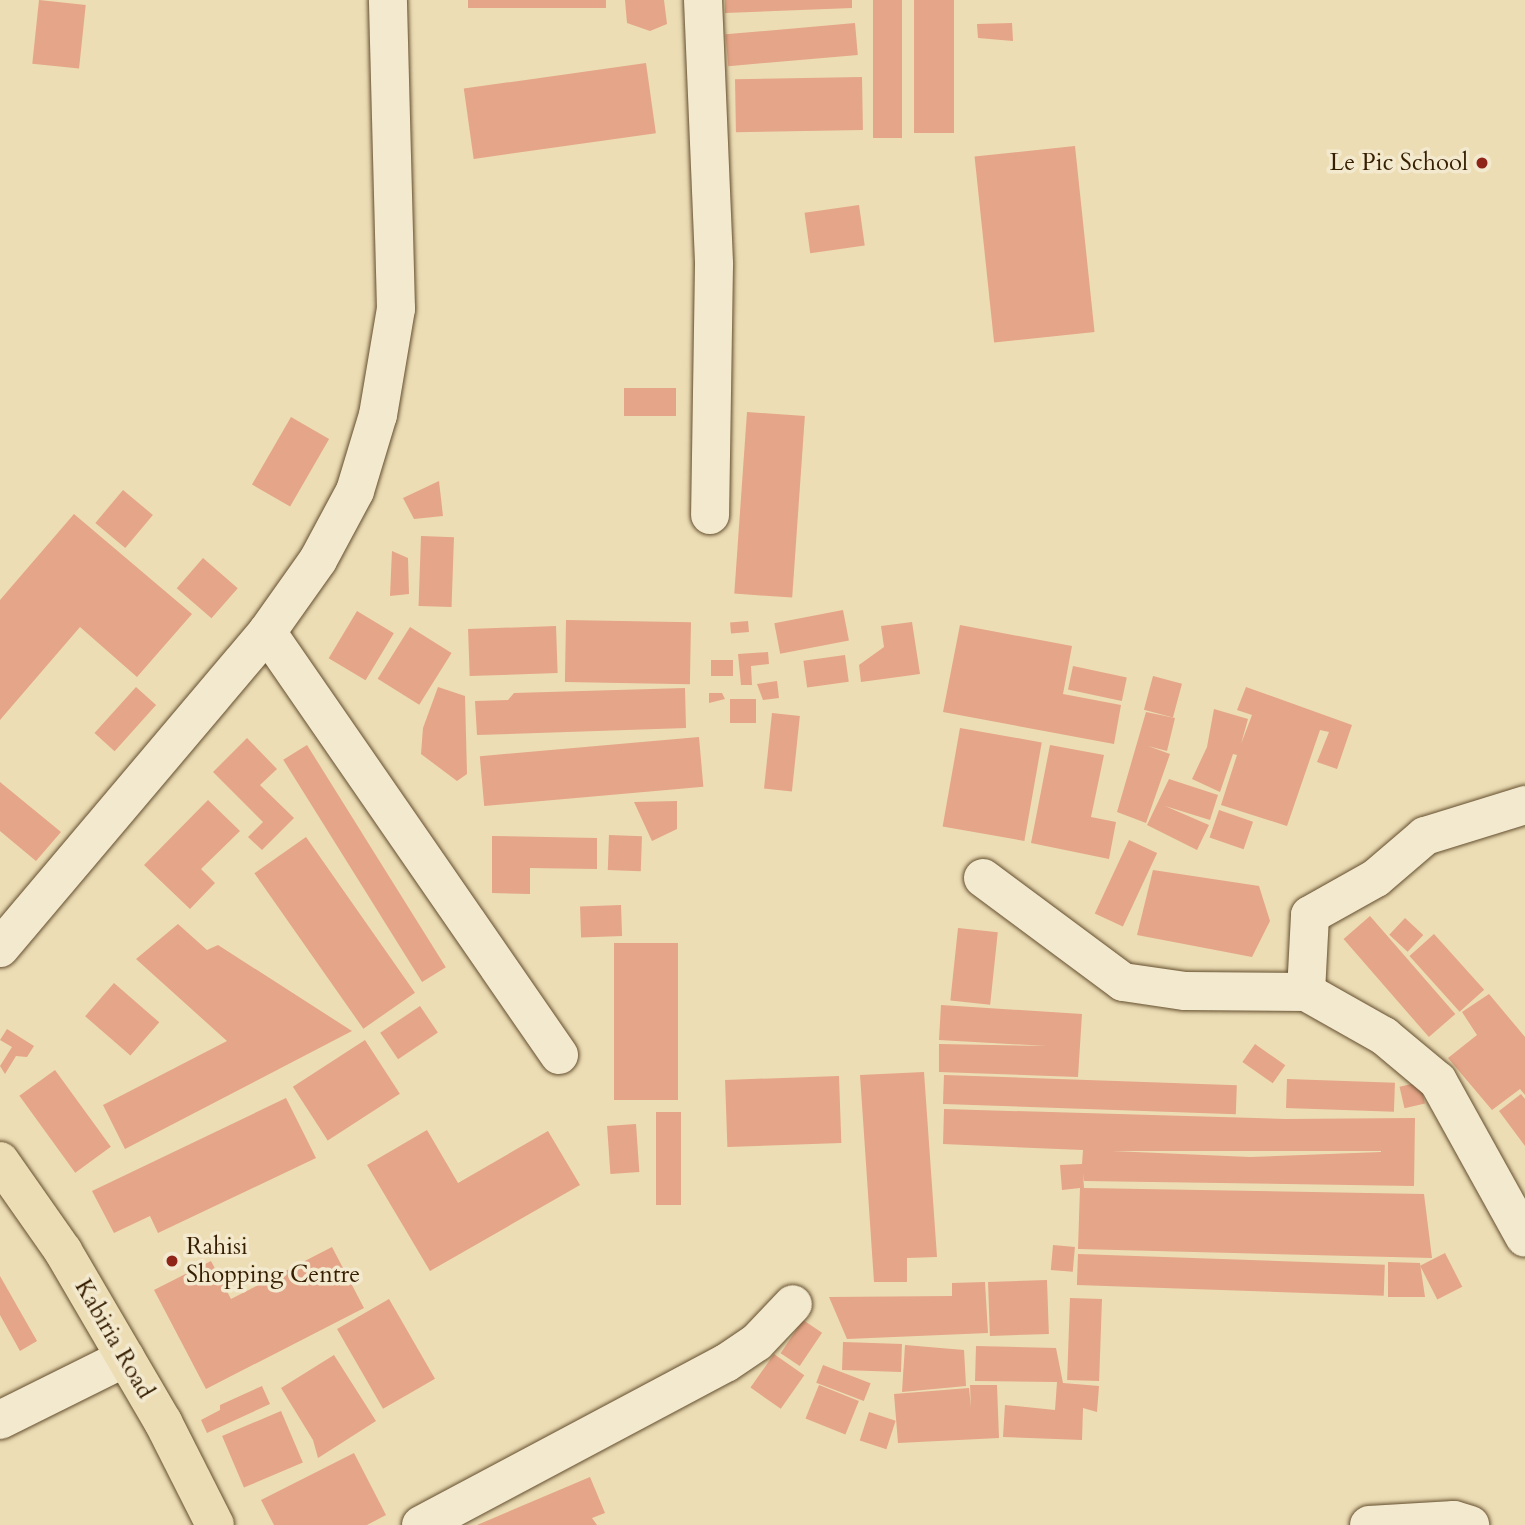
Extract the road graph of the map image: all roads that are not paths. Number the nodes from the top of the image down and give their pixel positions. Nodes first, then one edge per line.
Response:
1 (388, 0) edge
2 (703, 0) edge
3 (710, 515) dead end
4 (267, 632) junction
5 (1525, 805) edge
6 (983, 878) dead end
7 (0, 948) edge
8 (1306, 992) junction
9 (559, 1055) dead end
10 (0, 1161) edge
11 (1525, 1238) edge
12 (793, 1304) dead end
13 (125, 1358) junction
14 (0, 1420) edge
15 (1461, 1523) edge
16 (215, 1525) edge
17 (421, 1525) edge
18 (1369, 1525) edge

1 - 4 street
2 - 3 street
4 - 7 street
4 - 9 street
5 - 8 street
6 - 8 street
8 - 11 street
10 - 13 main road, Kabiria Road
12 - 17 street
13 - 14 street
13 - 16 main road, Kabiria Road
15 - 18 street

